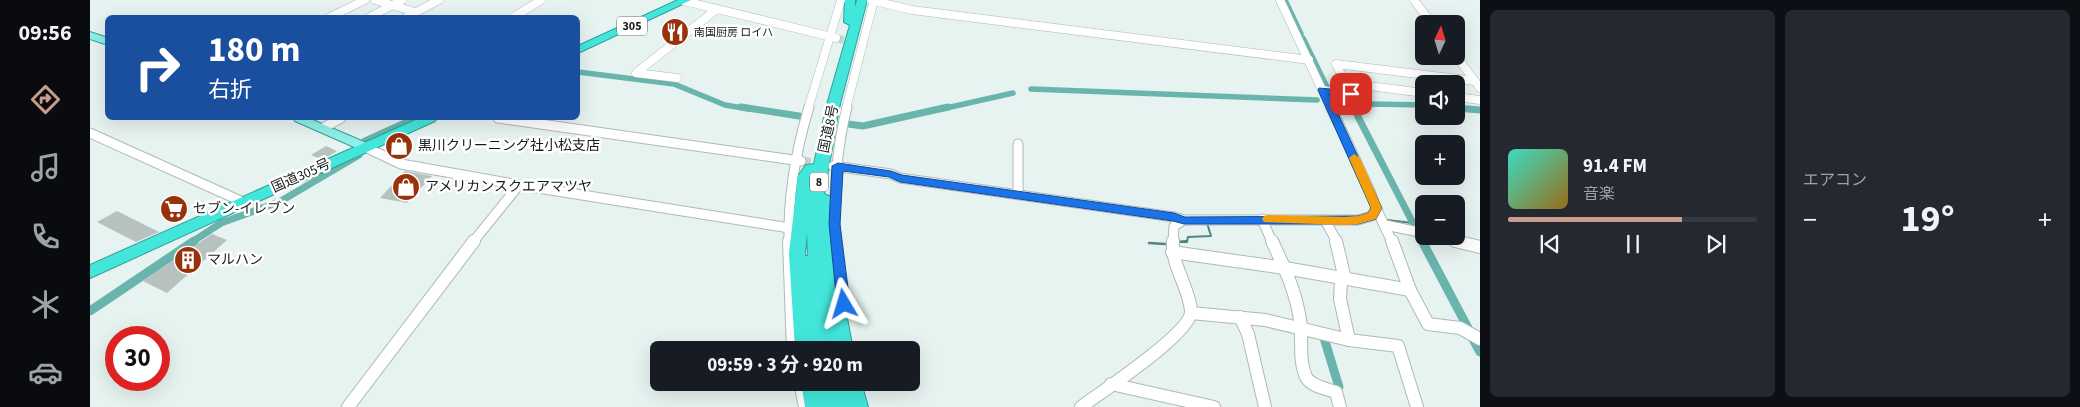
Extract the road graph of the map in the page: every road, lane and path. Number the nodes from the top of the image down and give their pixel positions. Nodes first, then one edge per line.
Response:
1 (364, 0) edge
2 (375, 0) edge
3 (402, 0) edge
4 (439, 0) edge
5 (541, 0) edge
6 (685, 0) edge
7 (841, 0) edge
8 (850, 0) edge
9 (854, 0) edge
10 (870, 0) edge
11 (1280, 0) edge
12 (1414, 0) edge
13 (392, 5) junction
14 (717, 9) junction
15 (415, 12) junction
16 (334, 15) edge
17 (374, 15) edge
18 (410, 15) edge
19 (517, 15) edge
20 (1425, 15) edge
21 (853, 20) junction
22 (90, 35) edge
23 (833, 37) junction
24 (105, 41) edge
25 (580, 49) edge
26 (1308, 60) junction
27 (1463, 65) edge
28 (677, 78) dead end
29 (1346, 82) junction
30 (1478, 84) edge
31 (1322, 90) junction
32 (1415, 92) edge
33 (1465, 98) edge
34 (1480, 100) edge
35 (304, 120) edge
36 (337, 120) edge
37 (426, 120) edge
38 (512, 120) edge
39 (323, 128) junction
40 (90, 133) edge
41 (1018, 144) dead end
42 (366, 147) junction
43 (817, 164) junction
44 (519, 185) junction
45 (1018, 194) junction
46 (243, 202) junction
47 (1376, 208) junction
48 (1262, 219) junction
49 (1184, 220) junction
50 (1325, 220) junction
51 (1385, 225) junction
52 (792, 228) junction
53 (1415, 231) edge
54 (1465, 243) edge
55 (1480, 246) edge
56 (1172, 252) junction
57 (1286, 268) junction
58 (90, 272) edge
59 (1345, 278) junction
60 (1410, 290) junction
61 (1191, 313) junction
62 (1240, 317) junction
63 (1300, 328) junction
64 (1480, 339) edge
65 (1349, 340) junction
66 (793, 341) edge
67 (803, 341) edge
68 (817, 341) edge
69 (828, 341) edge
70 (843, 341) edge
71 (850, 341) edge
72 (1111, 384) junction
73 (802, 391) edge
74 (812, 391) edge
75 (827, 391) edge
76 (839, 391) edge
77 (854, 391) edge
78 (862, 391) edge
79 (348, 407) edge
80 (805, 407) edge
81 (816, 407) edge
82 (830, 407) edge
83 (842, 407) edge
84 (858, 407) edge
85 (866, 407) edge
86 (1081, 407) edge
87 (1214, 407) edge
88 (1265, 407) edge
89 (1340, 407) edge
90 (1417, 407) edge

1 - 16 street
2 - 13 street
3 - 13 street
4 - 15 street
5 - 19 street
6 - 14 street
6 - 25 highway, 305
7 - 23 street
8 - 21 highway, 8
9 - 21 highway, 国道8号 / 8
10 - 21 highway, 8
10 - 26 street
10 - 43 street
11 - 26 street
12 - 20 street
13 - 15 street
13 - 17 street
14 - 23 street
14 - 28 street
15 - 18 street
21 - 43 highway, 国道8号 / 8
22 - 24 main road
23 - 43 street
26 - 31 street
27 - 30 street
29 - 30 street
29 - 31 street
29 - 32 street
31 - 47 street
33 - 34 street
35 - 39 main road
36 - 39 street
37 - 42 highway, 国道305号
38 - 43 street
39 - 42 main road
40 - 46 street
41 - 45 street
42 - 44 street
42 - 46 highway, 国道305号
43 - 45 street
43 - 52 street
43 - 67 highway, 8
43 - 68 highway, 国道8号 / 8
43 - 69 highway, 国道8号 / 8
43 - 70 highway, 8
43 - 71 street
44 - 52 street
44 - 79 street
45 - 49 street
46 - 58 highway, 国道305号
47 - 50 street
47 - 51 street
48 - 49 street
48 - 50 street
48 - 57 street
49 - 56 street
50 - 59 street
51 - 53 street
51 - 60 street
52 - 66 street
54 - 55 street
56 - 57 street
56 - 61 street
57 - 59 street
57 - 63 street
59 - 60 street
59 - 65 street
60 - 64 street
61 - 62 street
61 - 72 street
62 - 63 street
62 - 88 street
63 - 65 street
63 - 89 street
65 - 90 street
72 - 86 street
72 - 87 street
73 - 80 street
74 - 81 highway
75 - 82 highway
76 - 83 highway
77 - 84 highway
78 - 85 street

